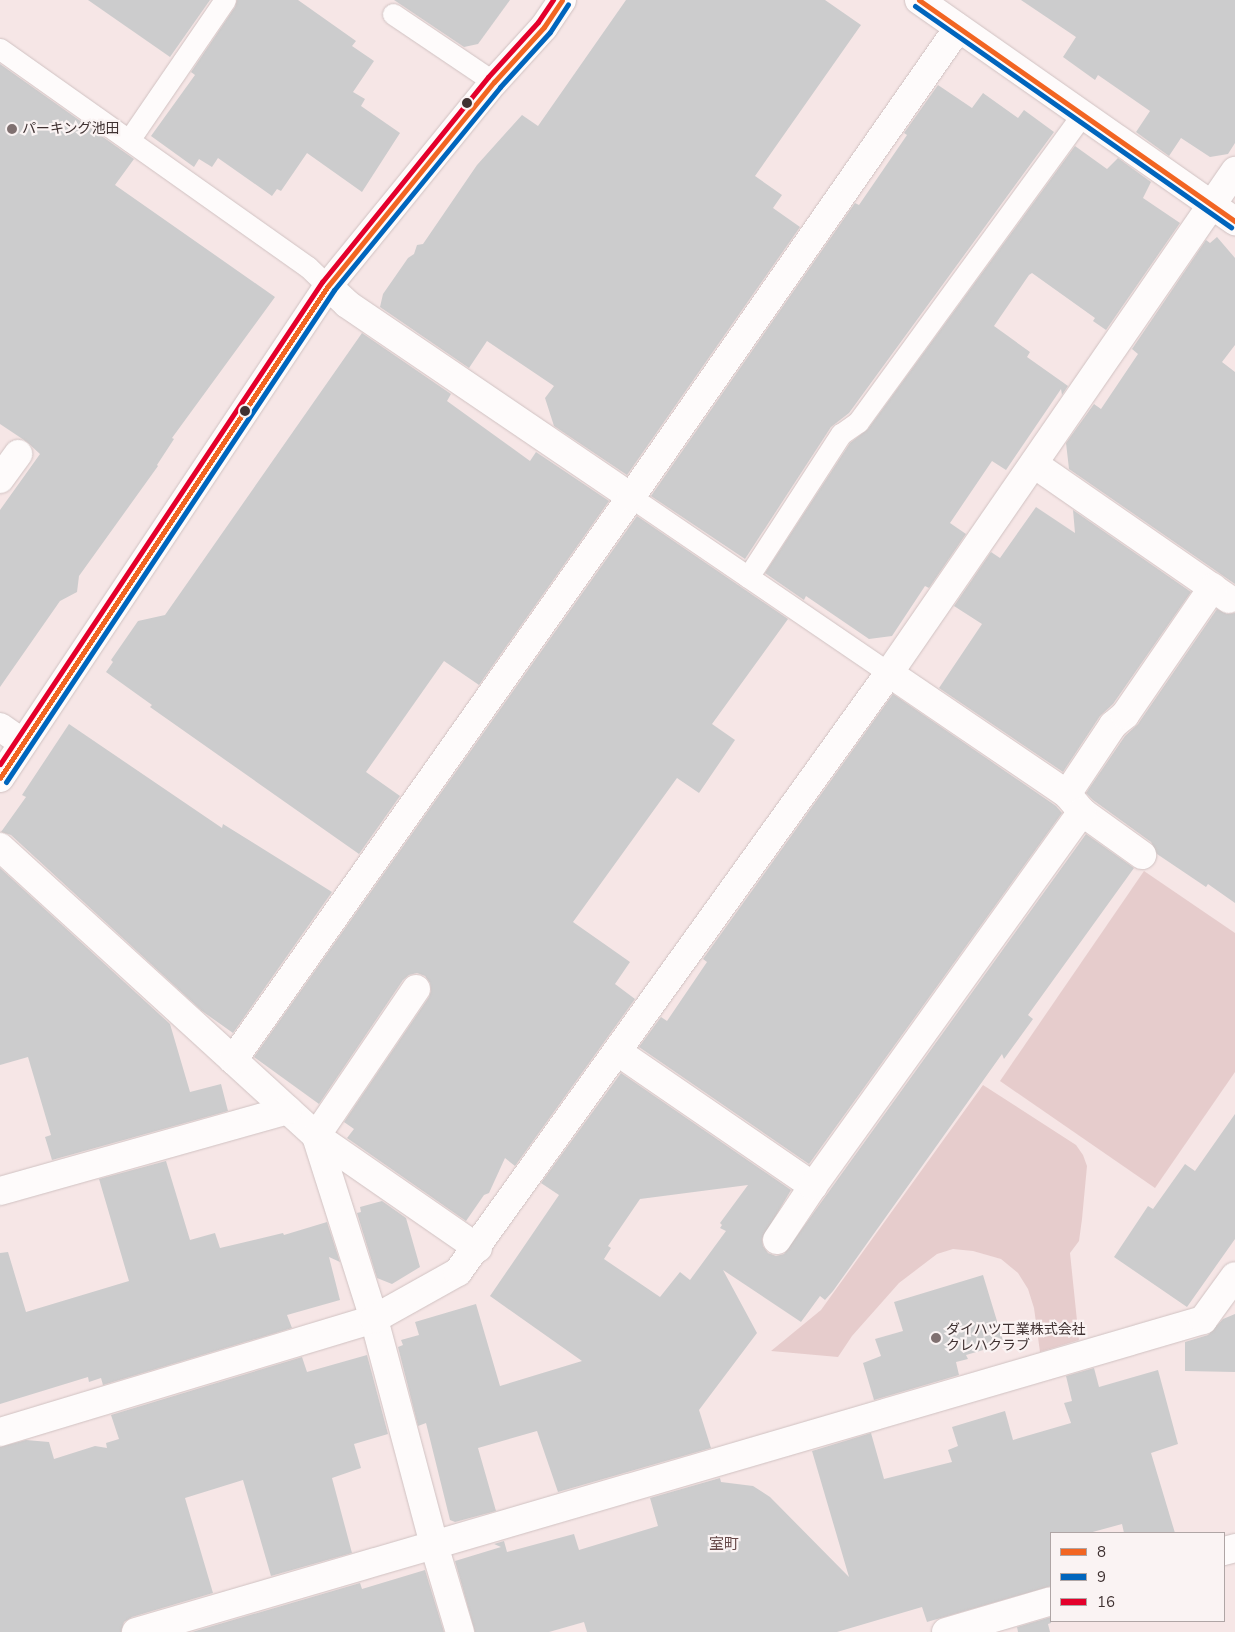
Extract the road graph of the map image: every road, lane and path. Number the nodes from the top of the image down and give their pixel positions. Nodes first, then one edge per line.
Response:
1 (225, 0) edge
2 (562, 0) edge
3 (919, 0) edge
4 (393, 14) dead end
5 (958, 28) junction
6 (0, 49) edge
7 (494, 82) junction
8 (1082, 115) junction
9 (129, 140) junction
10 (1235, 171) edge
11 (1211, 205) junction
12 (1235, 221) edge
13 (328, 286) junction
14 (18, 454) dead end
15 (1034, 464) junction
16 (0, 479) edge
17 (631, 497) junction
18 (748, 577) junction
19 (889, 674) junction
20 (0, 727) edge
21 (23, 743) junction
22 (0, 778) edge
23 (1074, 803) junction
24 (0, 848) edge
25 (1142, 855) dead end
26 (416, 989) dead end
27 (618, 1052) junction
28 (233, 1060) junction
29 (288, 1110) junction
30 (316, 1136) junction
31 (813, 1186) junction
32 (0, 1191) edge
33 (777, 1240) dead end
34 (478, 1248) junction
35 (1235, 1276) edge
36 (374, 1319) junction
37 (0, 1432) edge
38 (434, 1545) junction
39 (1050, 1601) edge
40 (136, 1632) edge
41 (460, 1632) edge
42 (946, 1632) edge

1 - 9 lane
2 - 7 street
3 - 5 street
4 - 7 lane
5 - 8 street
5 - 17 street
6 - 9 lane
7 - 13 street
8 - 11 street
8 - 18 lane
9 - 13 lane
10 - 11 street
11 - 12 street
11 - 15 street
13 - 17 street
13 - 21 street
14 - 16 street
15 - 19 street
15 - 23 street
17 - 18 lane
17 - 28 street
18 - 19 lane
19 - 23 street
19 - 27 street
20 - 21 street
21 - 22 street
23 - 25 street
23 - 31 street
24 - 28 street
26 - 30 street
27 - 31 street
27 - 34 street
28 - 29 street
29 - 30 street
29 - 32 street
30 - 34 street
30 - 36 street
31 - 33 street
34 - 36 street
35 - 38 street
36 - 37 street
36 - 38 street
38 - 40 street
38 - 41 street
39 - 42 street

